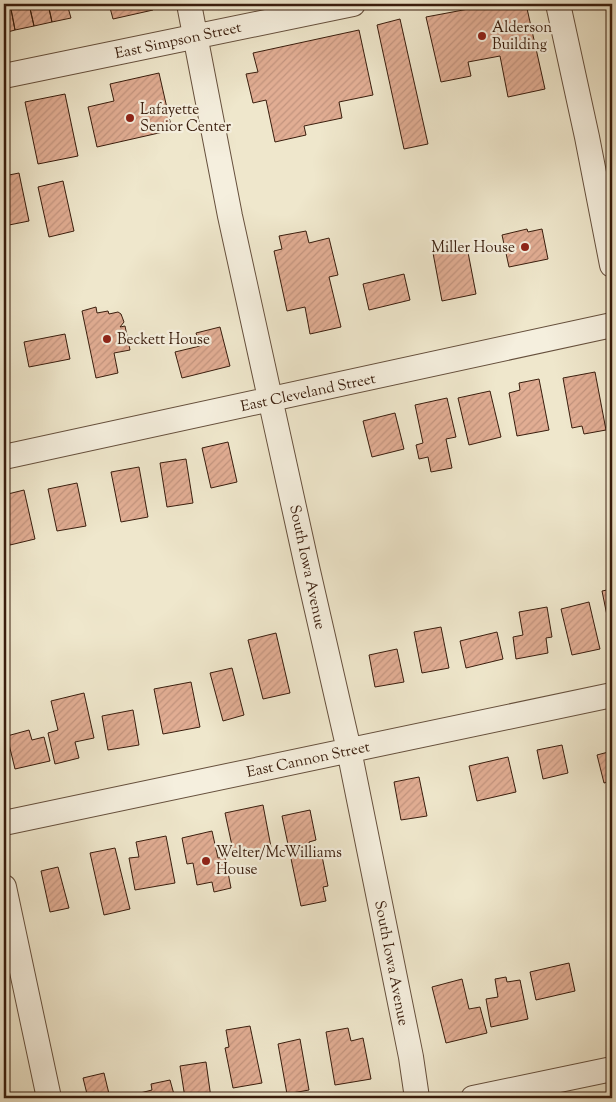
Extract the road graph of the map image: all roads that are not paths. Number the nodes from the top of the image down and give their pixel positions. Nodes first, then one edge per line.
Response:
1 (188, 4) edge
2 (353, 4) edge
3 (558, 4) edge
4 (196, 37) junction
5 (4, 76) edge
6 (612, 265) edge
7 (612, 325) edge
8 (272, 400) junction
9 (4, 457) edge
10 (612, 695) edge
11 (350, 750) junction
12 (4, 823) edge
13 (4, 888) edge
14 (612, 1069) edge
15 (49, 1098) edge
16 (417, 1098) edge
17 (472, 1098) edge

1 - 4 street, South Iowa Avenue
2 - 4 street, East Simpson Street
3 - 6 street
4 - 5 street, East Simpson Street
4 - 8 street, South Iowa Avenue
7 - 8 street, East Cleveland Street
8 - 9 street, East Cleveland Street
8 - 11 street, South Iowa Avenue
10 - 11 street, East Cannon Street
11 - 12 street, East Cannon Street
11 - 16 street, South Iowa Avenue
13 - 15 street
14 - 17 street

